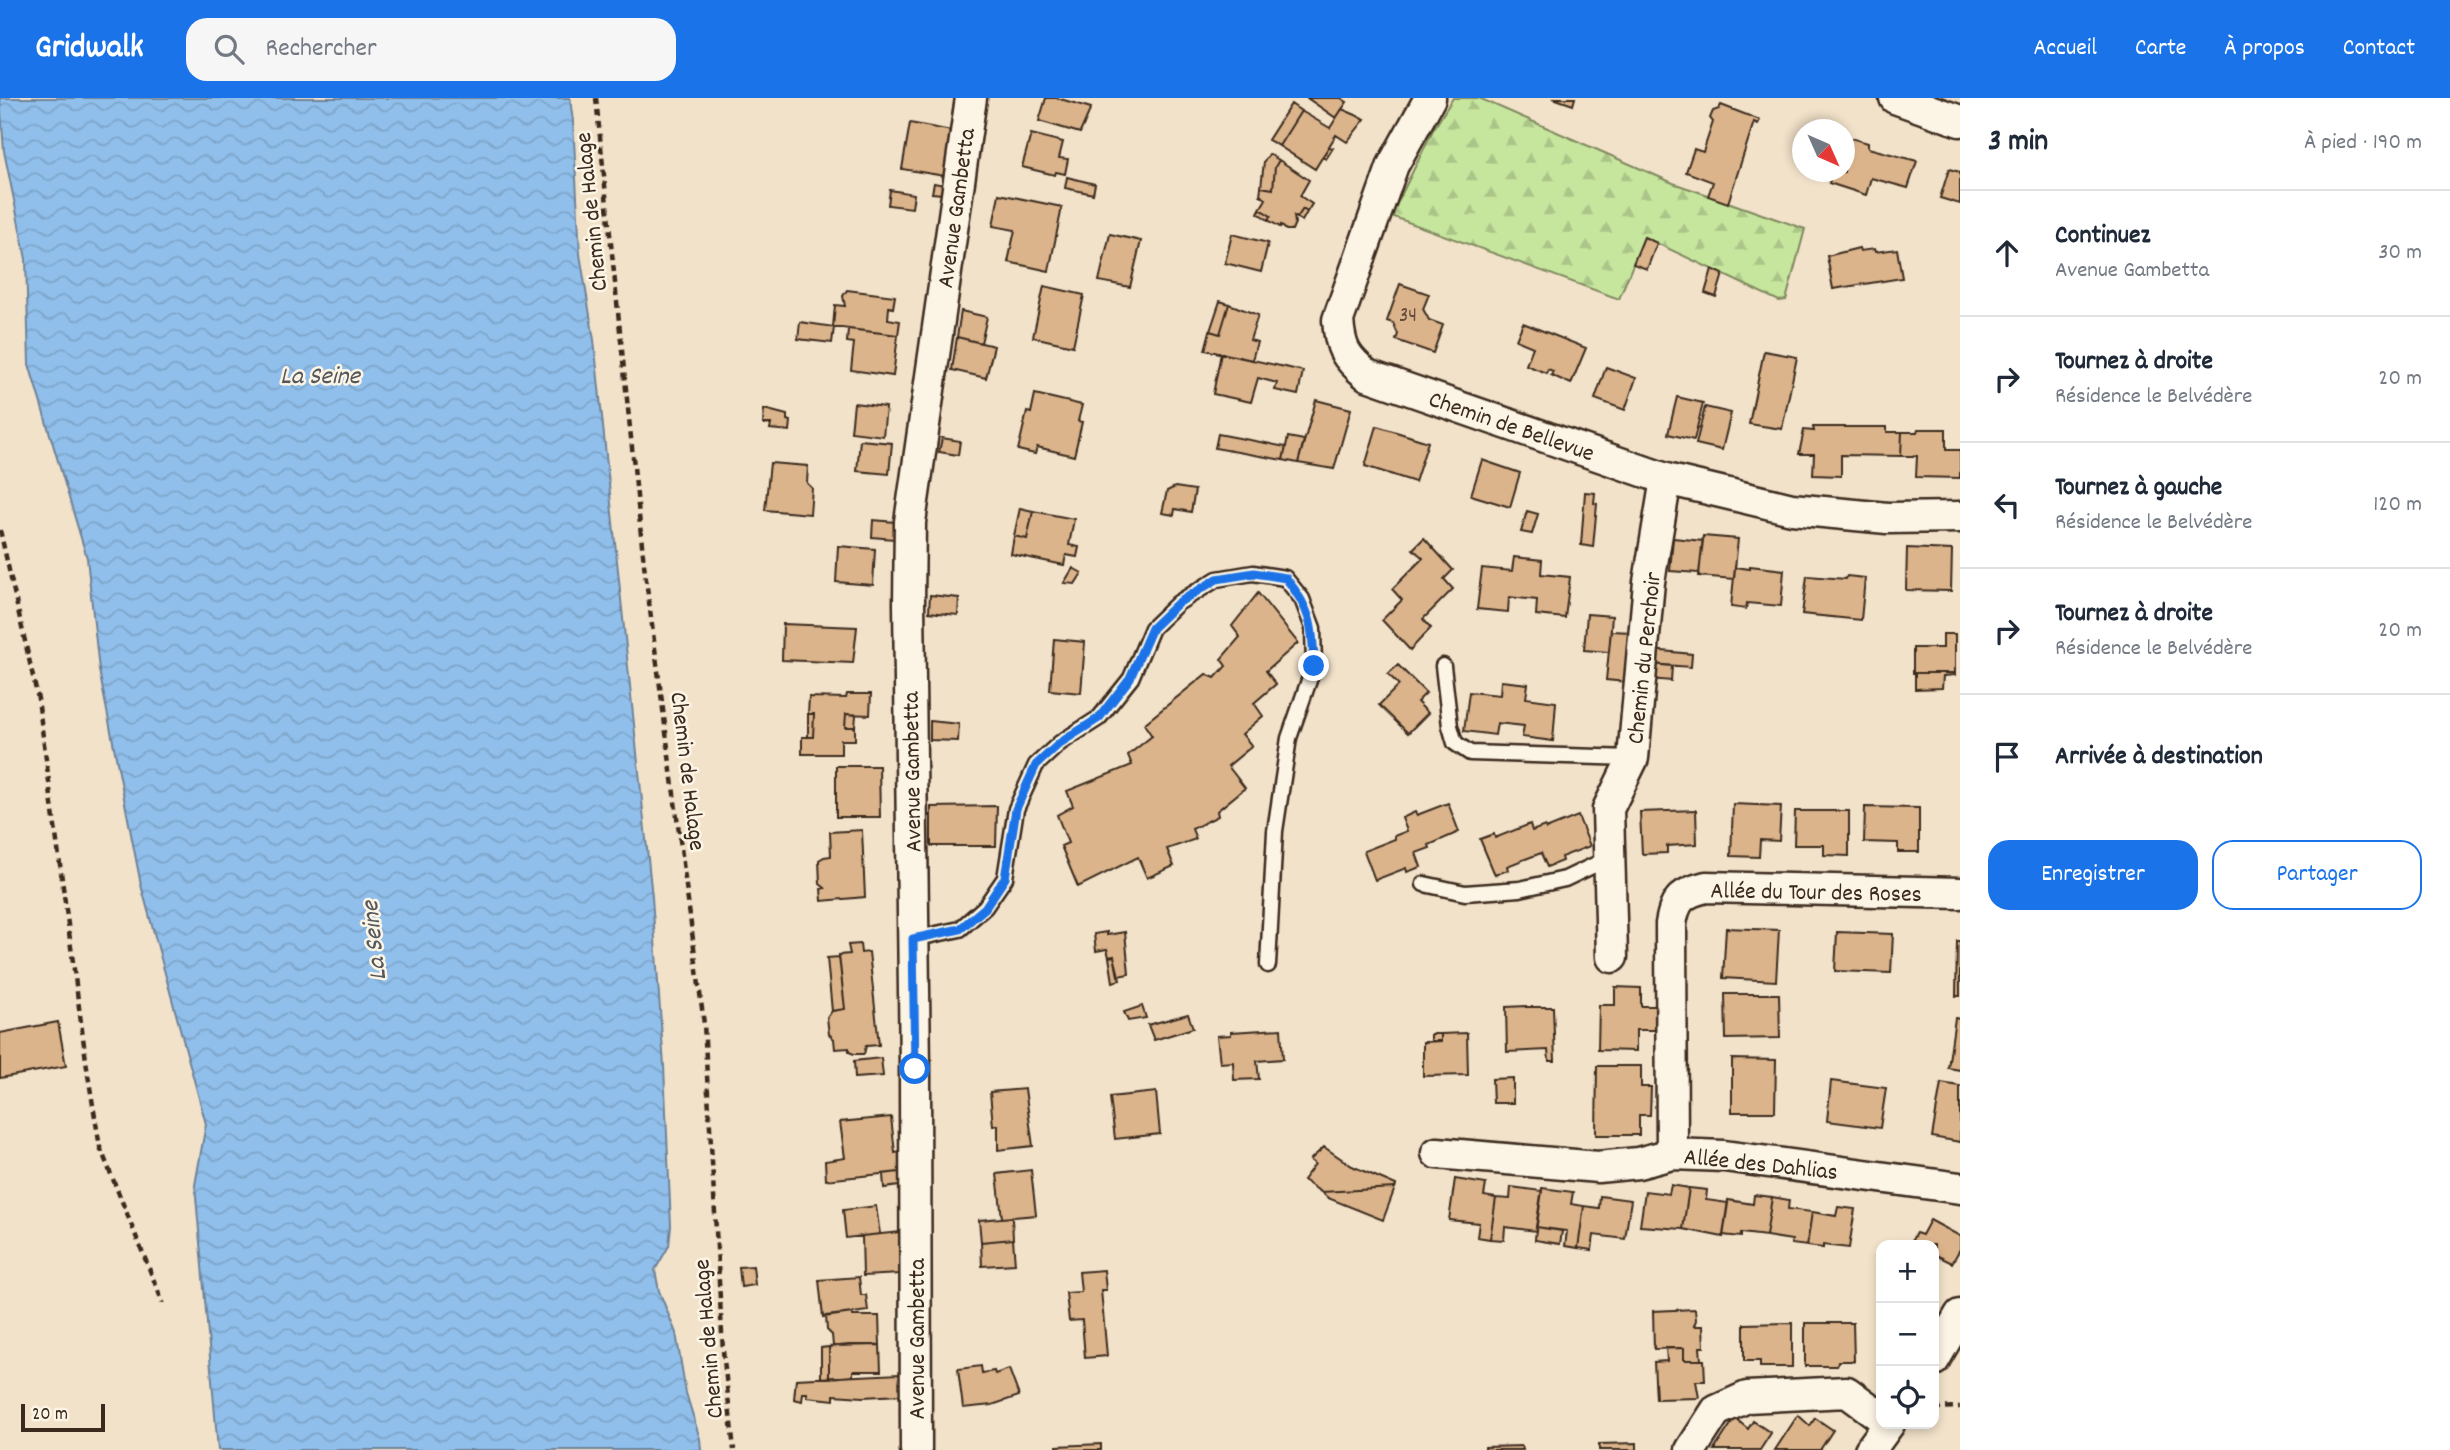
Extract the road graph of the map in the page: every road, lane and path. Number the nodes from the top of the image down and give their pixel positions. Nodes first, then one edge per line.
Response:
1 (596, 98) edge
2 (971, 98) edge
3 (1430, 98) edge
4 (1895, 98) edge
5 (1960, 121) edge
6 (1667, 479) junction
7 (1960, 517) edge
8 (0, 530) edge
9 (1443, 666) dead end
10 (1633, 758) junction
11 (1609, 858) junction
12 (1424, 884) dead end
13 (1960, 893) edge
14 (913, 939) junction
15 (1612, 957) dead end
16 (1268, 965) dead end
17 (1437, 1153) dead end
18 (1672, 1154) junction
19 (1960, 1188) edge
20 (163, 1303) dead end
21 (1960, 1315) edge
22 (1939, 1351) edge
23 (1960, 1407) edge
24 (1939, 1408) edge
25 (1876, 1413) edge
26 (1885, 1429) edge
27 (734, 1450) edge
28 (916, 1450) edge
29 (1691, 1450) edge
30 (1870, 1450) edge

1 - 27 path, Chemin de Halage
2 - 14 street, Avenue Gambetta
3 - 6 street, Chemin de Bellevue
4 - 5 street
6 - 7 street, Chemin de Bellevue
6 - 10 street, Chemin du Perchoir
8 - 20 path
9 - 10 lane
10 - 11 street, Chemin du Perchoir
11 - 12 lane
11 - 15 street, Chemin du Perchoir
13 - 18 street, Allée du Tour des Roses
14 - 16 lane
14 - 28 street, Avenue Gambetta
17 - 18 street, Allée des Dahlias
18 - 19 street, Allée des Dahlias
21 - 22 street
23 - 24 path
25 - 29 street
26 - 30 street

